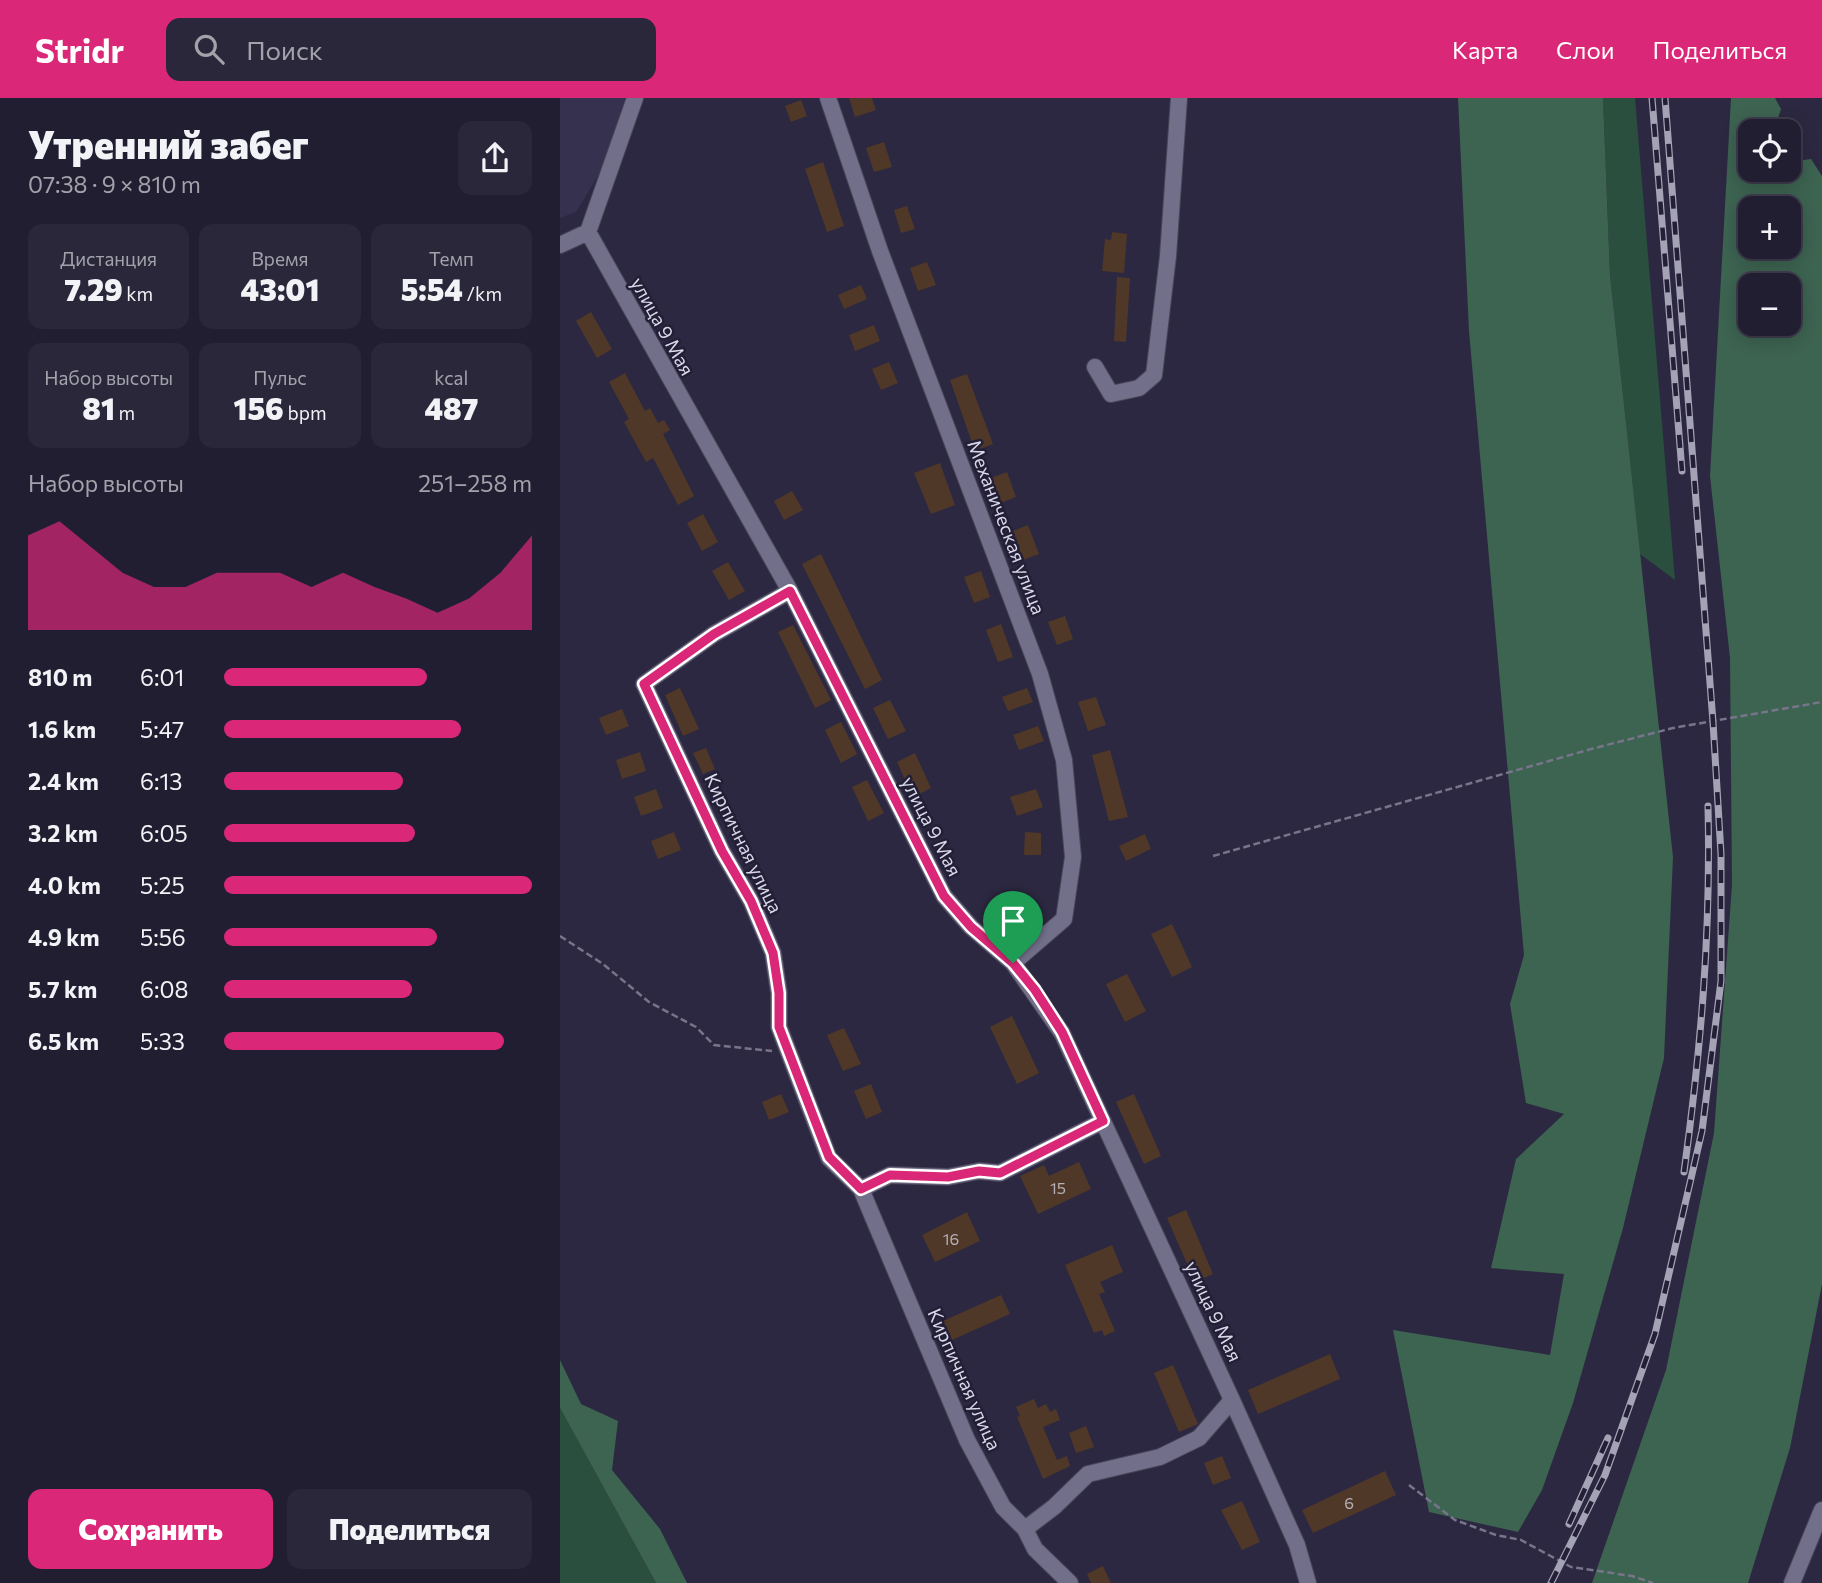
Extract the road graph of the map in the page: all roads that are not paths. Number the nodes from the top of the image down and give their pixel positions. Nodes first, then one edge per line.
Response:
1 (635, 98) edge
2 (828, 98) edge
3 (1179, 98) edge
4 (588, 232) junction
5 (560, 245) edge
6 (1095, 368) dead end
7 (790, 591) junction
8 (1013, 963) junction
9 (1103, 1121) junction
10 (861, 1189) junction
11 (1233, 1400) junction
12 (1822, 1510) edge
13 (1025, 1529) junction
14 (1070, 1583) edge
15 (1308, 1583) edge
16 (1792, 1583) edge

1 - 4 street
2 - 8 street, Механическая улица
3 - 6 street
4 - 5 street
4 - 7 street, улица 9 Мая
7 - 8 street, улица 9 Мая
7 - 10 street, Кирпичная улица
8 - 9 street, улица 9 Мая
9 - 10 street
9 - 11 street, улица 9 Мая
10 - 13 street, Кирпичная улица
11 - 13 street
11 - 15 street, улица 9 Мая
12 - 16 street
13 - 14 street, Кирпичная улица

